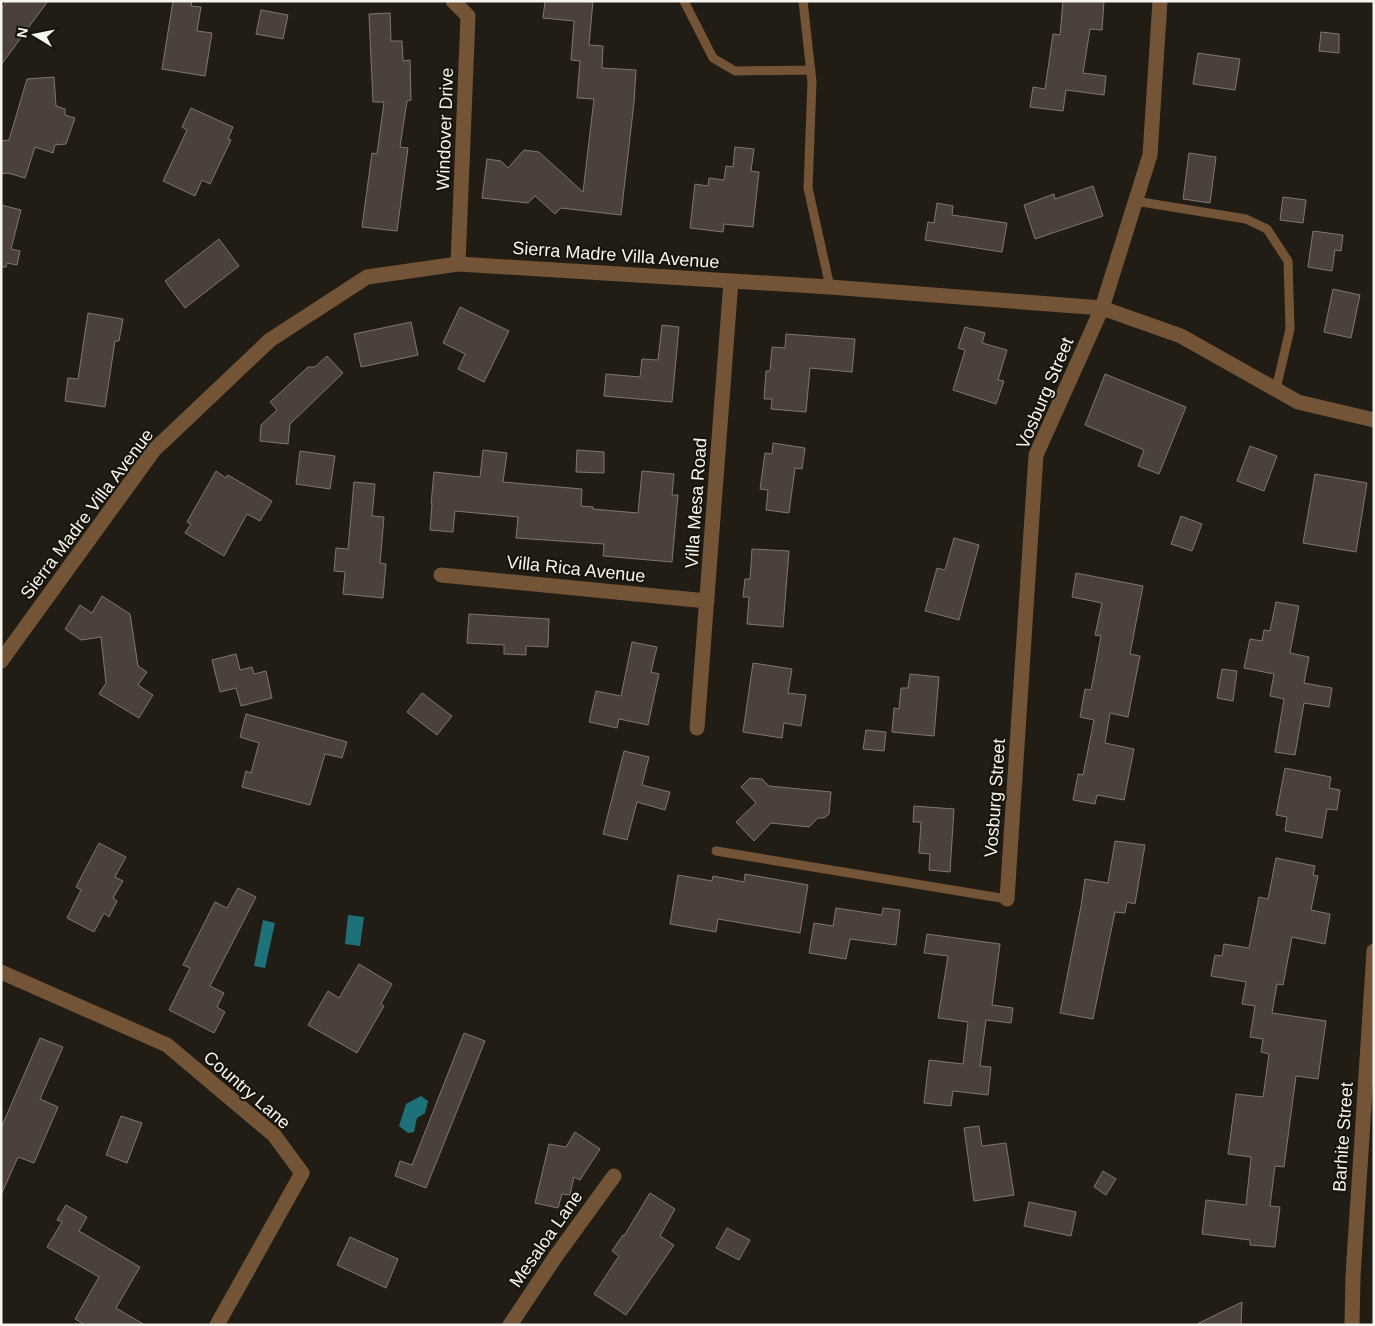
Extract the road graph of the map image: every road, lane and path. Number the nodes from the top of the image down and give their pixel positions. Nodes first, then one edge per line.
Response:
1 (453, 1) edge
2 (684, 1) edge
3 (803, 1) edge
4 (1160, 1) edge
5 (810, 70) junction
6 (1136, 201) junction
7 (458, 264) junction
8 (731, 281) junction
9 (830, 287) junction
10 (1102, 308) junction
11 (1276, 390) junction
12 (1374, 420) edge
13 (441, 575) dead end
14 (707, 601) junction
15 (1, 661) edge
16 (697, 728) dead end
17 (716, 851) dead end
18 (1007, 899) joint
19 (1374, 951) edge
20 (1, 972) edge
21 (614, 1176) dead end
22 (217, 1325) edge
23 (510, 1325) edge
24 (1352, 1325) edge

1 - 7 street, Windover Drive
2 - 5 lane
3 - 5 lane
4 - 6 street, Vosburg Street
5 - 9 lane
6 - 10 street, Vosburg Street
6 - 11 lane
7 - 8 street, Sierra Madre Villa Avenue
7 - 15 street, Sierra Madre Villa Avenue
8 - 9 street, Sierra Madre Villa Avenue
8 - 14 street, Villa Mesa Road
9 - 10 street, Sierra Madre Villa Avenue
10 - 11 street, Sierra Madre Villa Avenue
10 - 18 street, Vosburg Street
11 - 12 street, Sierra Madre Villa Avenue
13 - 14 street, Villa Rica Avenue
14 - 16 street, Villa Mesa Road
17 - 18 lane
19 - 24 street, Barhite Street
20 - 22 street, Country Lane
21 - 23 street, Mesaloa Lane

